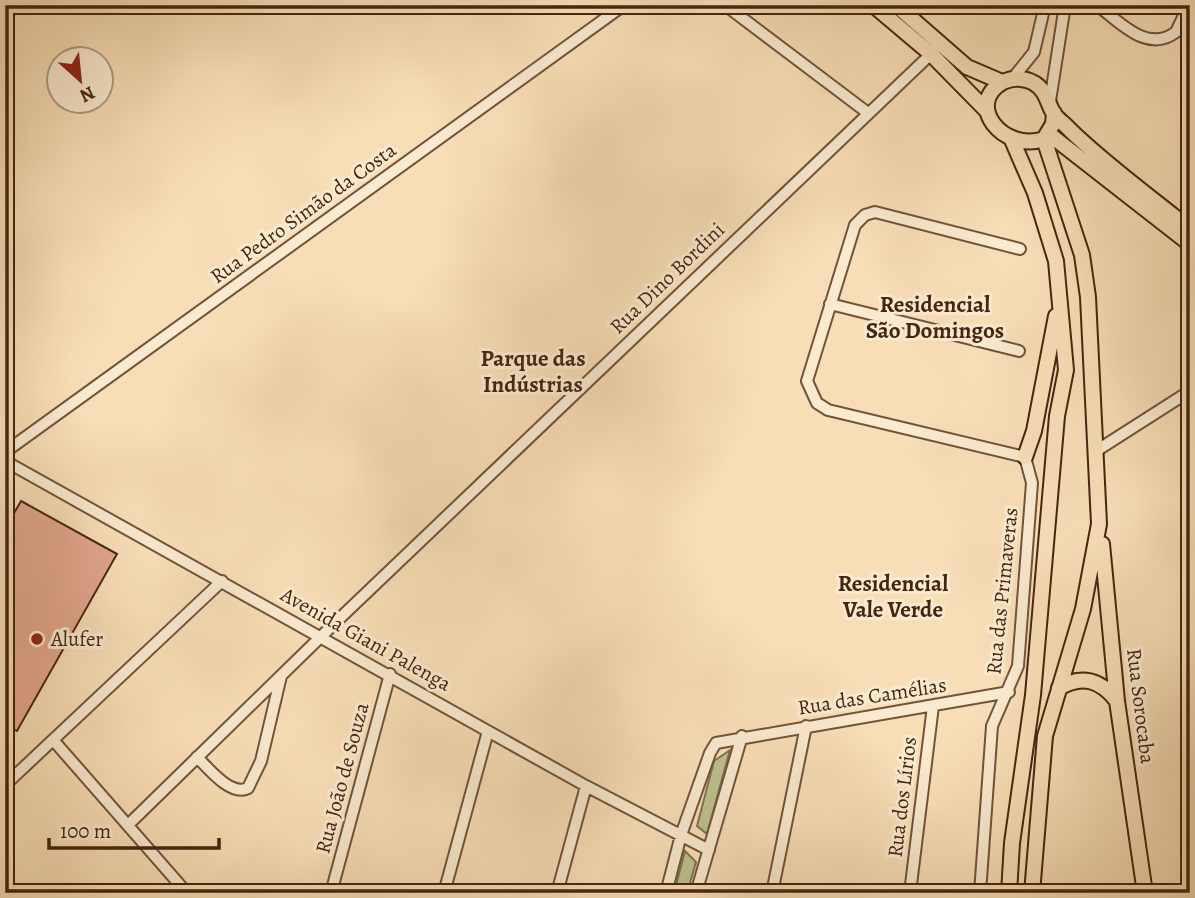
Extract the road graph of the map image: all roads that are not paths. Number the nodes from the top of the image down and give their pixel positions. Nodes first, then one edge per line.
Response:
1 (12, 5) edge
2 (624, 5) edge
3 (725, 5) edge
4 (873, 5) edge
5 (896, 5) edge
6 (1045, 5) edge
7 (1065, 5) edge
8 (1097, 5) edge
9 (1189, 5) edge
10 (5, 14) edge
11 (931, 54) junction
12 (1007, 80) junction
13 (1052, 107) junction
14 (987, 111) junction
15 (868, 113) junction
16 (1047, 137) junction
17 (1012, 140) junction
18 (1190, 229) edge
19 (1190, 244) edge
20 (1020, 249) dead end
21 (1060, 294) junction
22 (830, 304) junction
23 (1019, 351) dead end
24 (1190, 391) edge
25 (1096, 451) junction
26 (5, 452) edge
27 (1025, 457) junction
28 (5, 461) edge
29 (1100, 524) junction
30 (222, 581) junction
31 (321, 636) junction
32 (390, 674) junction
33 (281, 676) junction
34 (1059, 688) junction
35 (1009, 692) junction
36 (1117, 701) junction
37 (933, 706) junction
38 (806, 726) junction
39 (488, 731) junction
40 (742, 736) junction
41 (54, 741) junction
42 (197, 757) junction
43 (5, 785) edge
44 (586, 786) junction
45 (128, 824) junction
46 (681, 835) junction
47 (709, 850) junction
48 (187, 893) edge
49 (331, 893) edge
50 (444, 893) edge
51 (557, 893) edge
52 (666, 893) edge
53 (696, 893) edge
54 (772, 893) edge
55 (910, 893) edge
56 (980, 893) edge
57 (1009, 893) edge
58 (1032, 893) edge
59 (1146, 893) edge

1 - 10 main road
2 - 26 street, Rua Pedro Simão da Costa
3 - 15 street
4 - 11 main road
5 - 12 main road
6 - 12 street
7 - 13 street
8 - 9 street
11 - 14 main road
11 - 15 street, Rua Dino Bordini
12 - 13 main road
12 - 14 main road
13 - 16 main road
13 - 18 main road
14 - 17 main road
15 - 31 street, Rua Dino Bordini
16 - 17 main road
16 - 19 main road
16 - 25 main road
17 - 21 main road
20 - 22 street
21 - 27 main road
21 - 57 main road
22 - 23 street
22 - 27 street
24 - 25 street
25 - 29 main road
27 - 35 street, Rua das Primaveras
28 - 30 street, Avenida Giani Palenga
29 - 34 main road
29 - 36 main road, Rua Sorocaba
30 - 31 street, Avenida Giani Palenga
30 - 41 street
31 - 32 street, Avenida Giani Palenga
31 - 33 street, Rua Dino Bordini
32 - 39 street, Avenida Giani Palenga
32 - 49 street, Rua João de Souza
33 - 42 street, Rua Dino Bordini
33 - 42 street
34 - 36 main road
34 - 58 main road
35 - 37 street, Rua das Camélias
35 - 56 street, Rua das Primaveras
36 - 59 main road, Rua Sorocaba
37 - 38 street, Rua das Camélias
37 - 55 street, Rua dos Lírios
38 - 40 street, Rua das Camélias
38 - 54 street
39 - 44 street, Avenida Giani Palenga
39 - 50 street
40 - 46 street, Rua das Camélias
40 - 47 street
41 - 43 street
41 - 45 street
42 - 45 street, Rua Dino Bordini
44 - 46 street, Avenida Giani Palenga
44 - 51 street
45 - 48 street
46 - 47 street, Avenida Giani Palenga
46 - 52 street, Rua das Camélias
47 - 53 street

